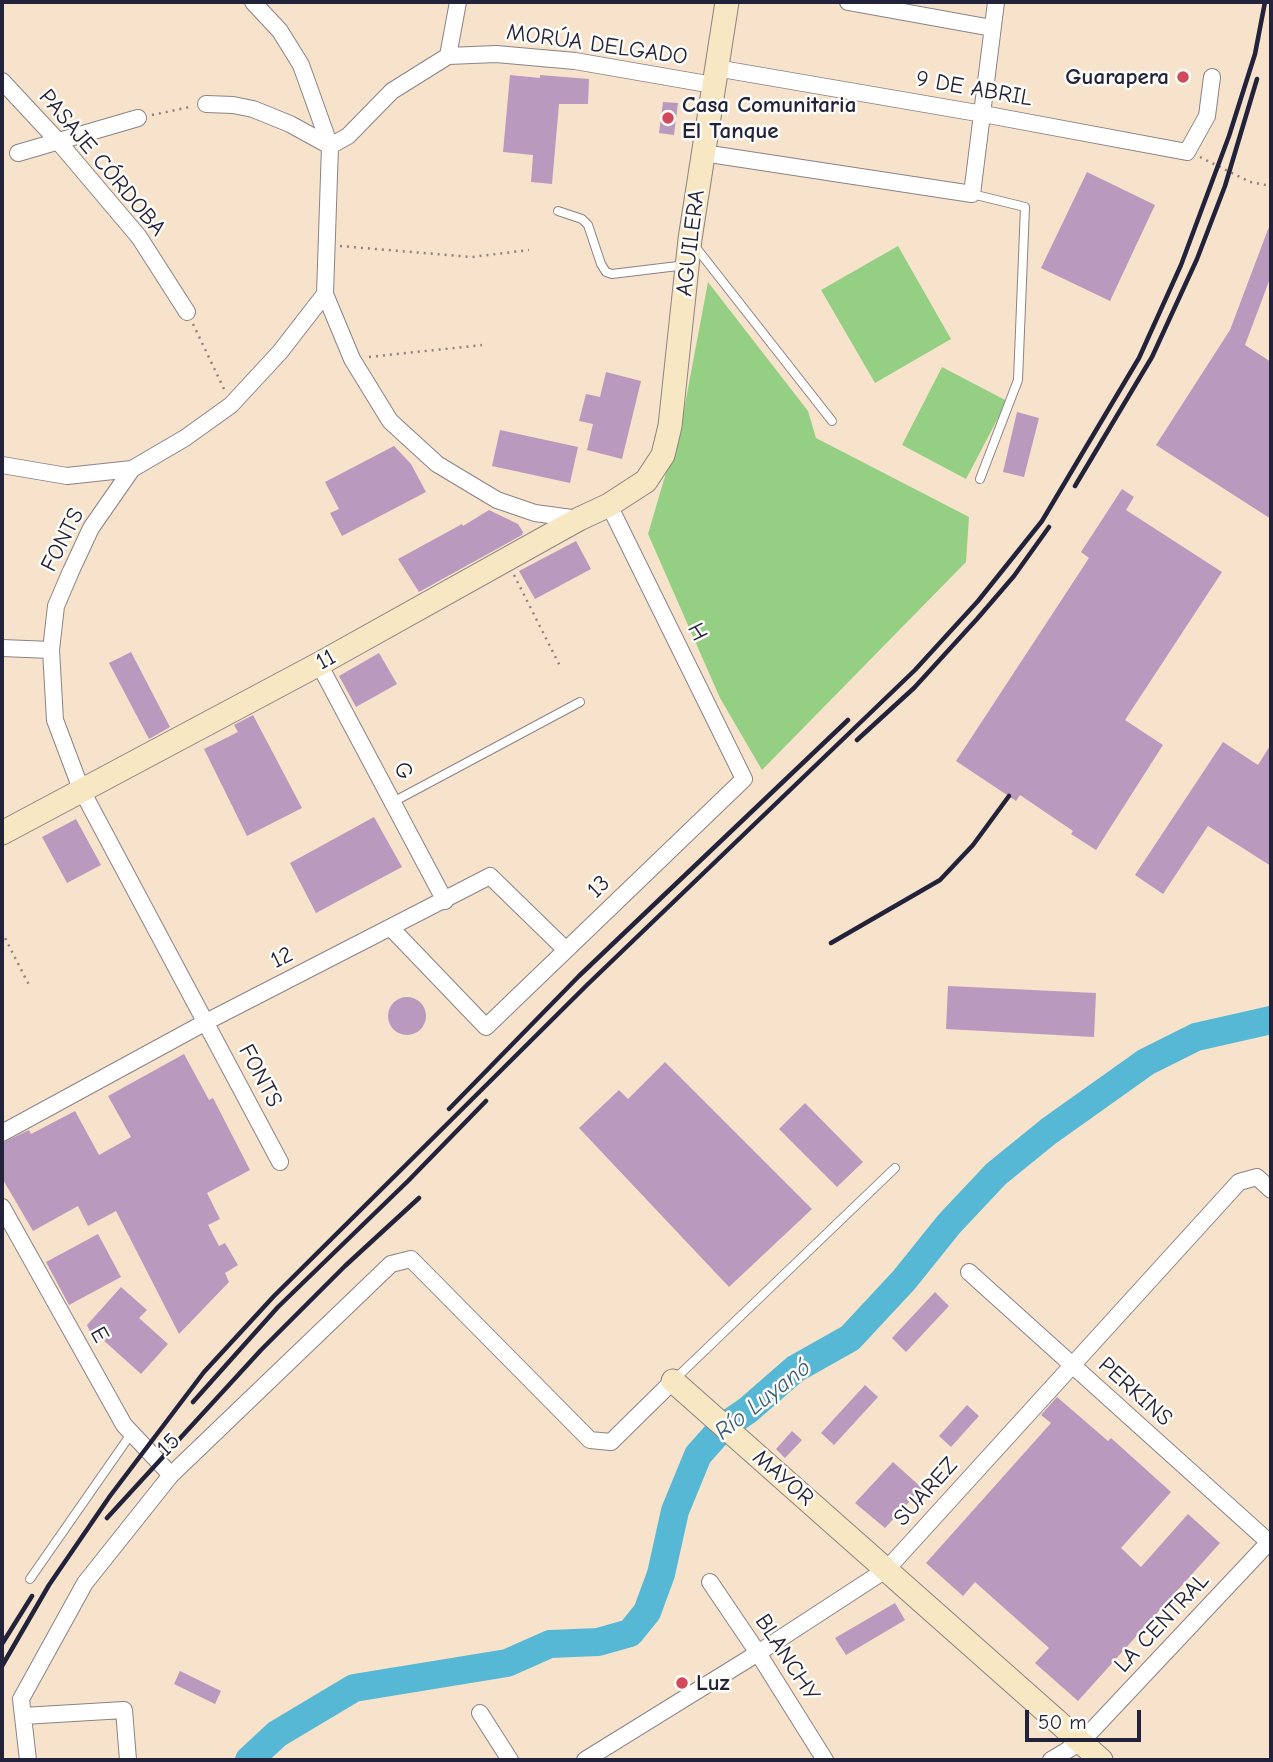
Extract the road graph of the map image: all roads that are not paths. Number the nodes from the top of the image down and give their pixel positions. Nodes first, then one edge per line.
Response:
1 (253, 2) edge
2 (457, 2) edge
3 (727, 2) edge
4 (848, 2) edge
5 (996, 2) edge
6 (992, 28) junction
7 (448, 56) junction
8 (714, 76) junction
9 (1212, 77) dead end
10 (2, 81) edge
11 (206, 104) road end
12 (983, 114) junction
13 (138, 118) road end
14 (57, 140) junction
15 (330, 146) junction
16 (18, 153) dead end
17 (704, 153) junction
18 (972, 194) junction
19 (558, 211) dead end
20 (691, 239) junction
21 (688, 265) junction
22 (325, 294) junction
23 (187, 312) road end
24 (832, 421) dead end
25 (2, 465) edge
26 (132, 470) junction
27 (980, 479) dead end
28 (646, 481) joint
29 (609, 505) junction
30 (579, 519) junction
31 (2, 648) edge
32 (51, 650) junction
33 (319, 664) junction
34 (580, 702) dead end
35 (744, 779) joint
36 (81, 789) junction
37 (393, 802) junction
38 (2, 833) edge
39 (445, 901) junction
40 (391, 928) junction
41 (566, 950) junction
42 (206, 1022) junction
43 (2, 1133) edge
44 (280, 1162) dead end
45 (895, 1168) dead end
46 (1271, 1189) edge
47 (2, 1207) edge
48 (969, 1272) dead end
49 (1072, 1366) junction
50 (673, 1381) junction
51 (131, 1434) junction
52 (171, 1475) junction
53 (1270, 1542) edge
54 (887, 1569) junction
55 (30, 1579) dead end
56 (710, 1582) dead end
57 (758, 1653) junction
58 (480, 1713) dead end
59 (23, 1716) junction
60 (1081, 1742) junction
61 (28, 1760) edge
62 (128, 1760) edge
63 (510, 1760) edge
64 (585, 1760) edge
65 (825, 1760) edge
66 (1051, 1760) edge
67 (1101, 1760) edge

1 - 15 street
2 - 7 street
3 - 8 street, AGUILERA
4 - 6 street
5 - 6 street
6 - 12 street
7 - 8 street, MORÚA DELGADO
7 - 15 street, MORÚA DELGADO
8 - 12 street, 9 DE ABRIL
8 - 17 street, AGUILERA
9 - 12 street, 9 DE ABRIL
10 - 14 street, PASAJE CÓRDOBA
11 - 15 street
12 - 18 street
13 - 14 street
14 - 16 street
14 - 23 street, PASAJE CÓRDOBA
15 - 22 street
17 - 18 street
17 - 20 street, AGUILERA
18 - 27 lane
19 - 21 lane
20 - 21 street, AGUILERA
20 - 24 lane
21 - 28 street, AGUILERA
22 - 26 street, FONTS
22 - 30 street
25 - 26 street
26 - 32 street, FONTS
28 - 29 street, 11
29 - 30 street, 11
29 - 35 street, H
30 - 33 street, 11
31 - 32 street
32 - 36 street, FONTS
33 - 36 street, 11
33 - 37 street, G
34 - 37 lane
35 - 41 street, 13
36 - 38 street, 11
36 - 42 street, FONTS
37 - 39 street, G
39 - 40 street, 12
39 - 41 street, 12
40 - 41 street, 13
40 - 42 street, 12
42 - 43 street, 12
42 - 44 street, FONTS
45 - 50 lane
46 - 49 street, SUAREZ
47 - 51 street, E
48 - 49 street, PERKINS
49 - 53 street, PERKINS
49 - 54 street, SUAREZ
50 - 52 street, 15
50 - 54 street, MAYOR
51 - 52 street, E
51 - 55 lane
52 - 59 street, 15
53 - 60 street, LA CENTRAL
54 - 57 street, SUAREZ
54 - 60 street, MAYOR
56 - 57 street, BLANCHY
57 - 64 street, SUAREZ
57 - 65 street, BLANCHY
58 - 63 street
59 - 61 street, 15
59 - 62 street
60 - 66 street, LA CENTRAL
60 - 67 street, MAYOR

